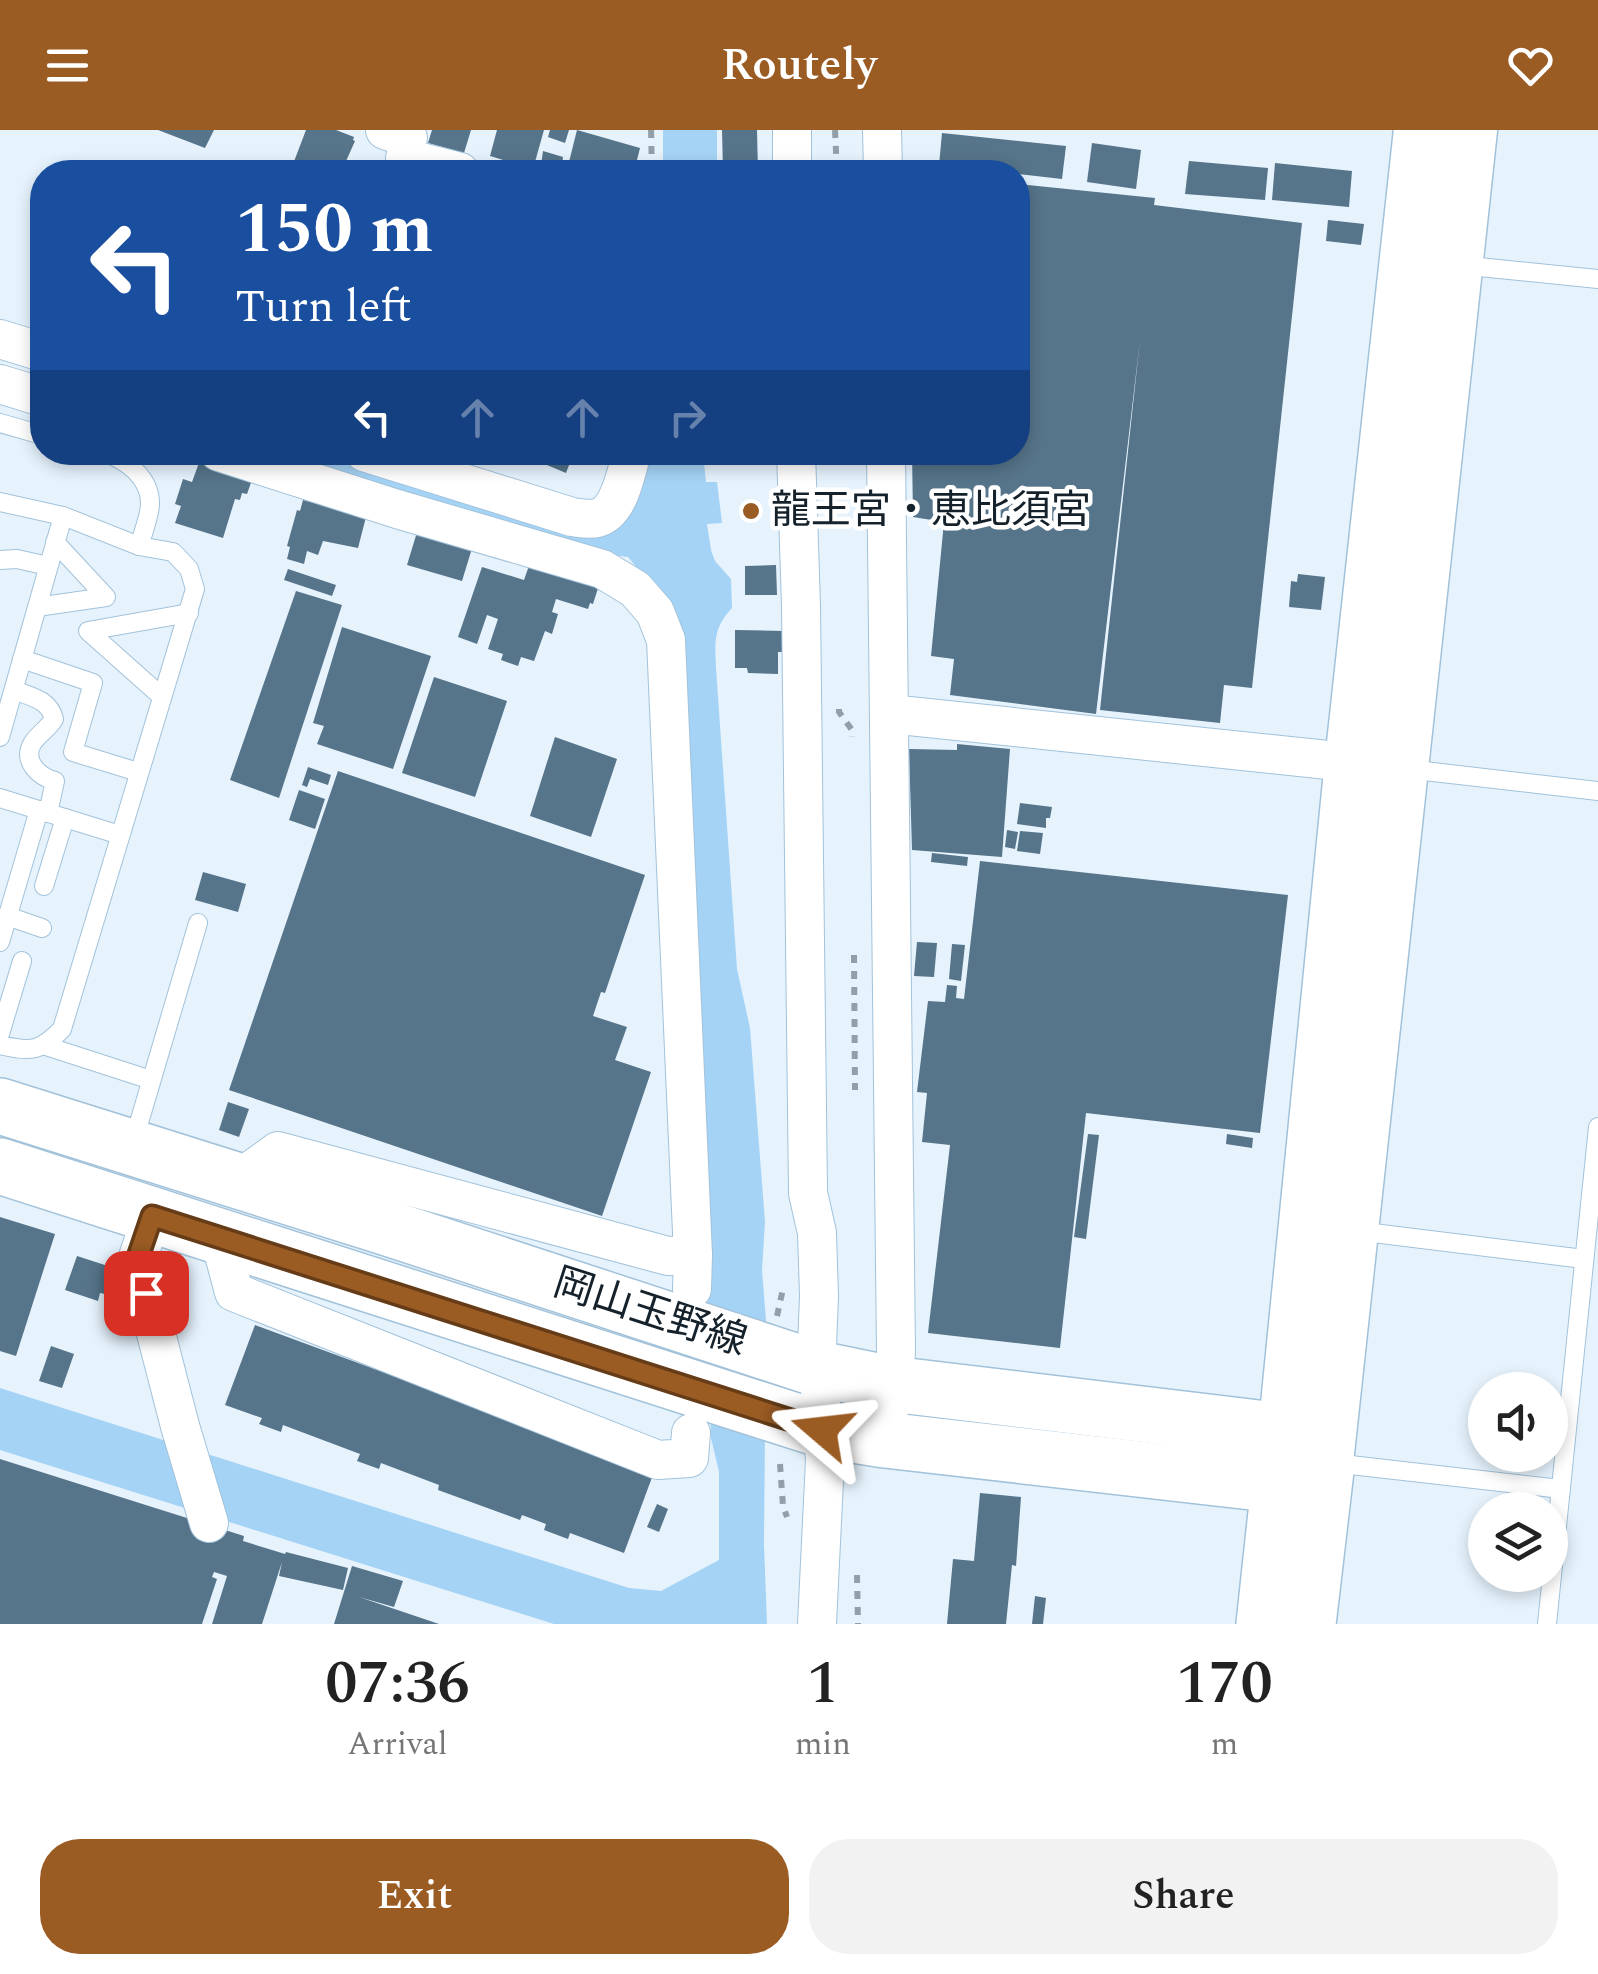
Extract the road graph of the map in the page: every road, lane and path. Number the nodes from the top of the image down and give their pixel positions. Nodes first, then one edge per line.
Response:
1 (651, 130) edge
2 (792, 130) edge
3 (835, 130) edge
4 (882, 130) edge
5 (1420, 130) edge
6 (1471, 130) edge
7 (402, 146) edge
8 (433, 160) edge
9 (652, 160) edge
10 (792, 160) edge
11 (836, 160) edge
12 (883, 160) edge
13 (1431, 263) junction
14 (1598, 279) edge
15 (0, 339) edge
16 (30, 348) edge
17 (0, 384) edge
18 (30, 393) edge
19 (0, 423) edge
20 (30, 432) edge
21 (129, 465) edge
22 (322, 465) edge
23 (628, 465) edge
24 (790, 465) edge
25 (886, 465) edge
26 (386, 473) edge
27 (0, 502) edge
28 (63, 516) junction
29 (56, 542) junction
30 (140, 546) junction
31 (0, 560) edge
32 (48, 566) junction
33 (37, 607) junction
34 (188, 613) junction
35 (22, 660) junction
36 (14, 690) junction
37 (839, 692) dead end
38 (161, 696) junction
39 (890, 714) junction
40 (1, 729) edge
41 (852, 750) dead end
42 (1351, 762) junction
43 (1402, 768) junction
44 (138, 772) junction
45 (1598, 791) edge
46 (0, 798) edge
47 (50, 814) junction
48 (120, 835) junction
49 (44, 886) dead end
50 (7, 916) junction
51 (198, 923) dead end
52 (42, 928) dead end
53 (0, 942) edge
54 (854, 950) dead end
55 (22, 961) dead end
56 (0, 1034) edge
57 (0, 1045) edge
58 (46, 1046) junction
59 (152, 1080) junction
60 (855, 1090) dead end
61 (0, 1106) edge
62 (1598, 1127) edge
63 (132, 1148) junction
64 (0, 1166) edge
65 (238, 1180) junction
66 (152, 1216) junction
67 (1351, 1230) junction
68 (219, 1236) junction
69 (1584, 1258) junction
70 (818, 1369) junction
71 (891, 1384) junction
72 (822, 1430) junction
73 (1283, 1431) junction
74 (691, 1434) dead end
75 (885, 1440) junction
76 (1303, 1473) junction
77 (1561, 1489) junction
78 (208, 1523) dead end
79 (818, 1624) edge
80 (1264, 1624) edge
81 (1308, 1624) edge
82 (1547, 1624) edge

1 - 9 path
2 - 10 street
3 - 11 path
4 - 12 street
5 - 13 street
6 - 13 street
7 - 8 street
13 - 14 lane
13 - 42 street
13 - 43 street
15 - 16 street
17 - 18 street
19 - 20 lane
21 - 30 lane
22 - 26 street
23 - 26 street
24 - 70 street
25 - 39 street
26 - 65 street
27 - 28 lane
28 - 29 lane
28 - 30 lane
29 - 32 lane
29 - 33 lane
30 - 34 lane
31 - 32 lane
32 - 33 lane
33 - 35 lane
34 - 38 lane
34 - 38 lane
35 - 36 lane
35 - 44 lane
36 - 40 lane
36 - 47 lane
37 - 41 path
38 - 44 lane
39 - 42 street
39 - 71 street
42 - 43 street
42 - 73 street
43 - 45 lane
43 - 67 street
44 - 48 lane
46 - 47 lane
47 - 48 lane
47 - 49 lane
47 - 50 lane
48 - 58 lane
50 - 52 lane
50 - 53 lane
51 - 59 lane
54 - 60 path
55 - 56 lane
57 - 58 lane
58 - 59 lane
59 - 63 lane
61 - 63 main road, 岡山玉野線
62 - 69 lane
63 - 65 main road, 岡山玉野線
64 - 66 main road, 岡山玉野線
65 - 70 main road, 岡山玉野線
66 - 68 main road, 岡山玉野線
66 - 78 street
67 - 69 lane
67 - 76 street
68 - 72 main road, 岡山玉野線
68 - 74 street
69 - 77 lane
70 - 71 main road, 岡山玉野線
70 - 72 street
71 - 73 main road, 岡山玉野線
71 - 75 street
72 - 75 main road, 岡山玉野線
72 - 79 street
73 - 76 main road, 岡山玉野線
75 - 76 main road, 岡山玉野線
76 - 77 lane
76 - 80 main road
76 - 81 main road
77 - 82 lane

